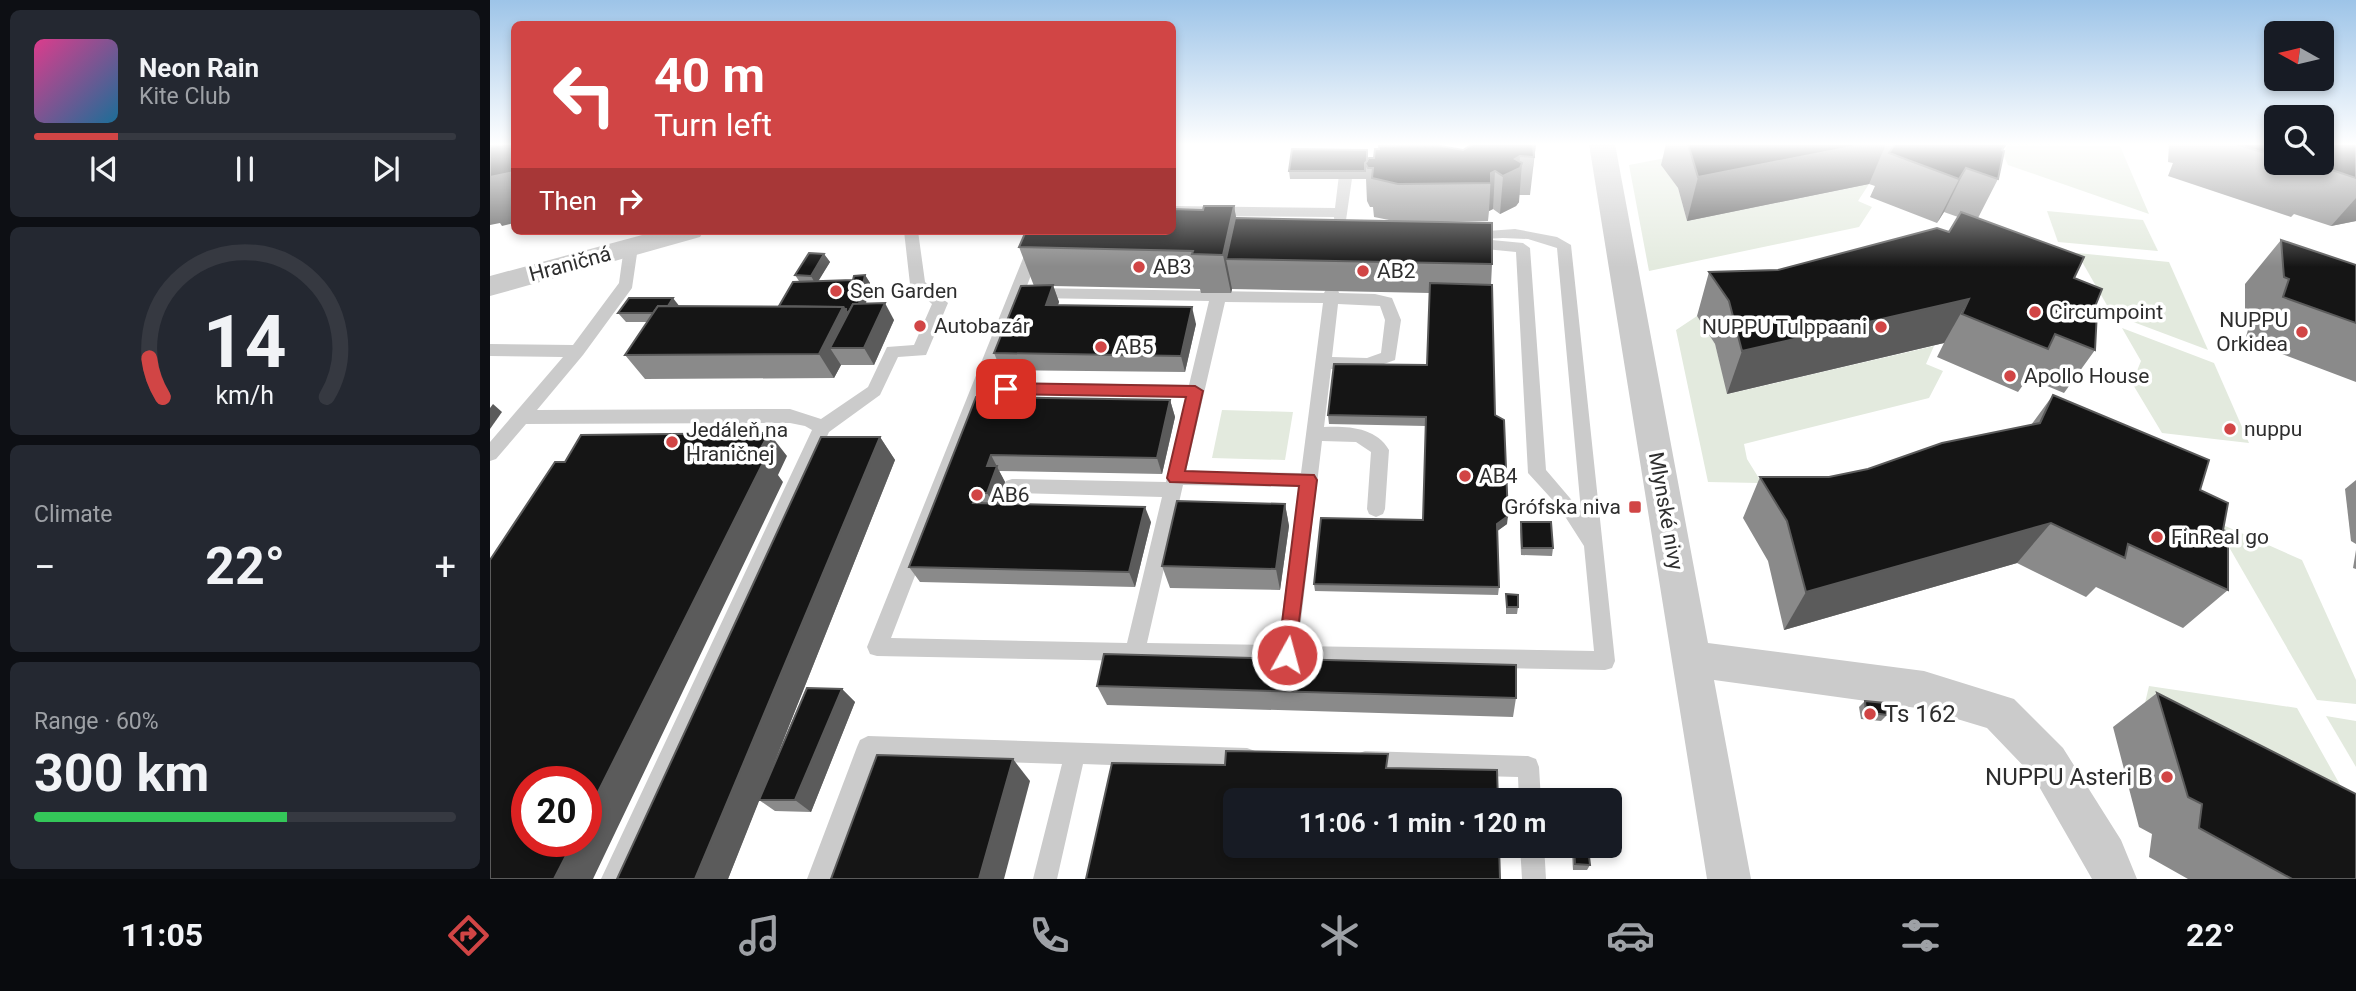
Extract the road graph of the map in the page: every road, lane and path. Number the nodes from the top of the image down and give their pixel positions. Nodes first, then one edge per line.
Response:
1 (1345, 185) edge
2 (1609, 185) edge
3 (1176, 211) edge
4 (1341, 214) junction
5 (1343, 234) edge
6 (675, 235) edge
7 (912, 235) edge
8 (1039, 235) edge
9 (631, 247) junction
10 (490, 286) edge
11 (1017, 293) junction
12 (1331, 295) junction
13 (1218, 297) junction
14 (490, 350) edge
15 (577, 351) junction
16 (1323, 363) junction
17 (979, 388) junction
18 (1195, 391) junction
19 (522, 417) junction
20 (604, 417) junction
21 (821, 428) junction
22 (1314, 434) junction
23 (589, 439) edge
24 (490, 454) edge
25 (1308, 480) junction
26 (1174, 484) junction
27 (1012, 486) dead end
28 (1376, 509) dead end
29 (1593, 544) junction
30 (1135, 652) junction
31 (1287, 655) junction
32 (1691, 659) junction
33 (1075, 754) junction
34 (1267, 759) edge
35 (1350, 762) edge
36 (1529, 788) edge
37 (1533, 858) edge
38 (613, 879) edge
39 (819, 879) edge
40 (1045, 879) edge
41 (1534, 879) edge
42 (1729, 879) edge
43 (2115, 879) edge

1 - 4 lane
2 - 32 street, Mlynské nivy
3 - 4 lane
4 - 5 lane
6 - 9 street, Hraničná
7 - 21 lane
8 - 11 lane
9 - 10 street, Hraničná
9 - 15 lane
11 - 13 lane
11 - 17 lane
12 - 13 lane
12 - 16 lane
12 - 16 lane
13 - 18 lane
14 - 15 lane
15 - 19 lane
16 - 22 lane
17 - 18 lane
17 - 30 lane
18 - 26 lane
19 - 20 lane
19 - 24 lane
20 - 21 lane
20 - 23 lane
21 - 38 lane
22 - 25 lane
22 - 28 lane
25 - 26 lane
25 - 31 lane
26 - 27 lane
26 - 30 lane
29 - 29 lane
29 - 31 lane
30 - 31 lane
32 - 42 street, Mlynské nivy
32 - 43 street
33 - 34 lane
33 - 39 lane
33 - 40 lane
35 - 36 lane
37 - 41 lane

